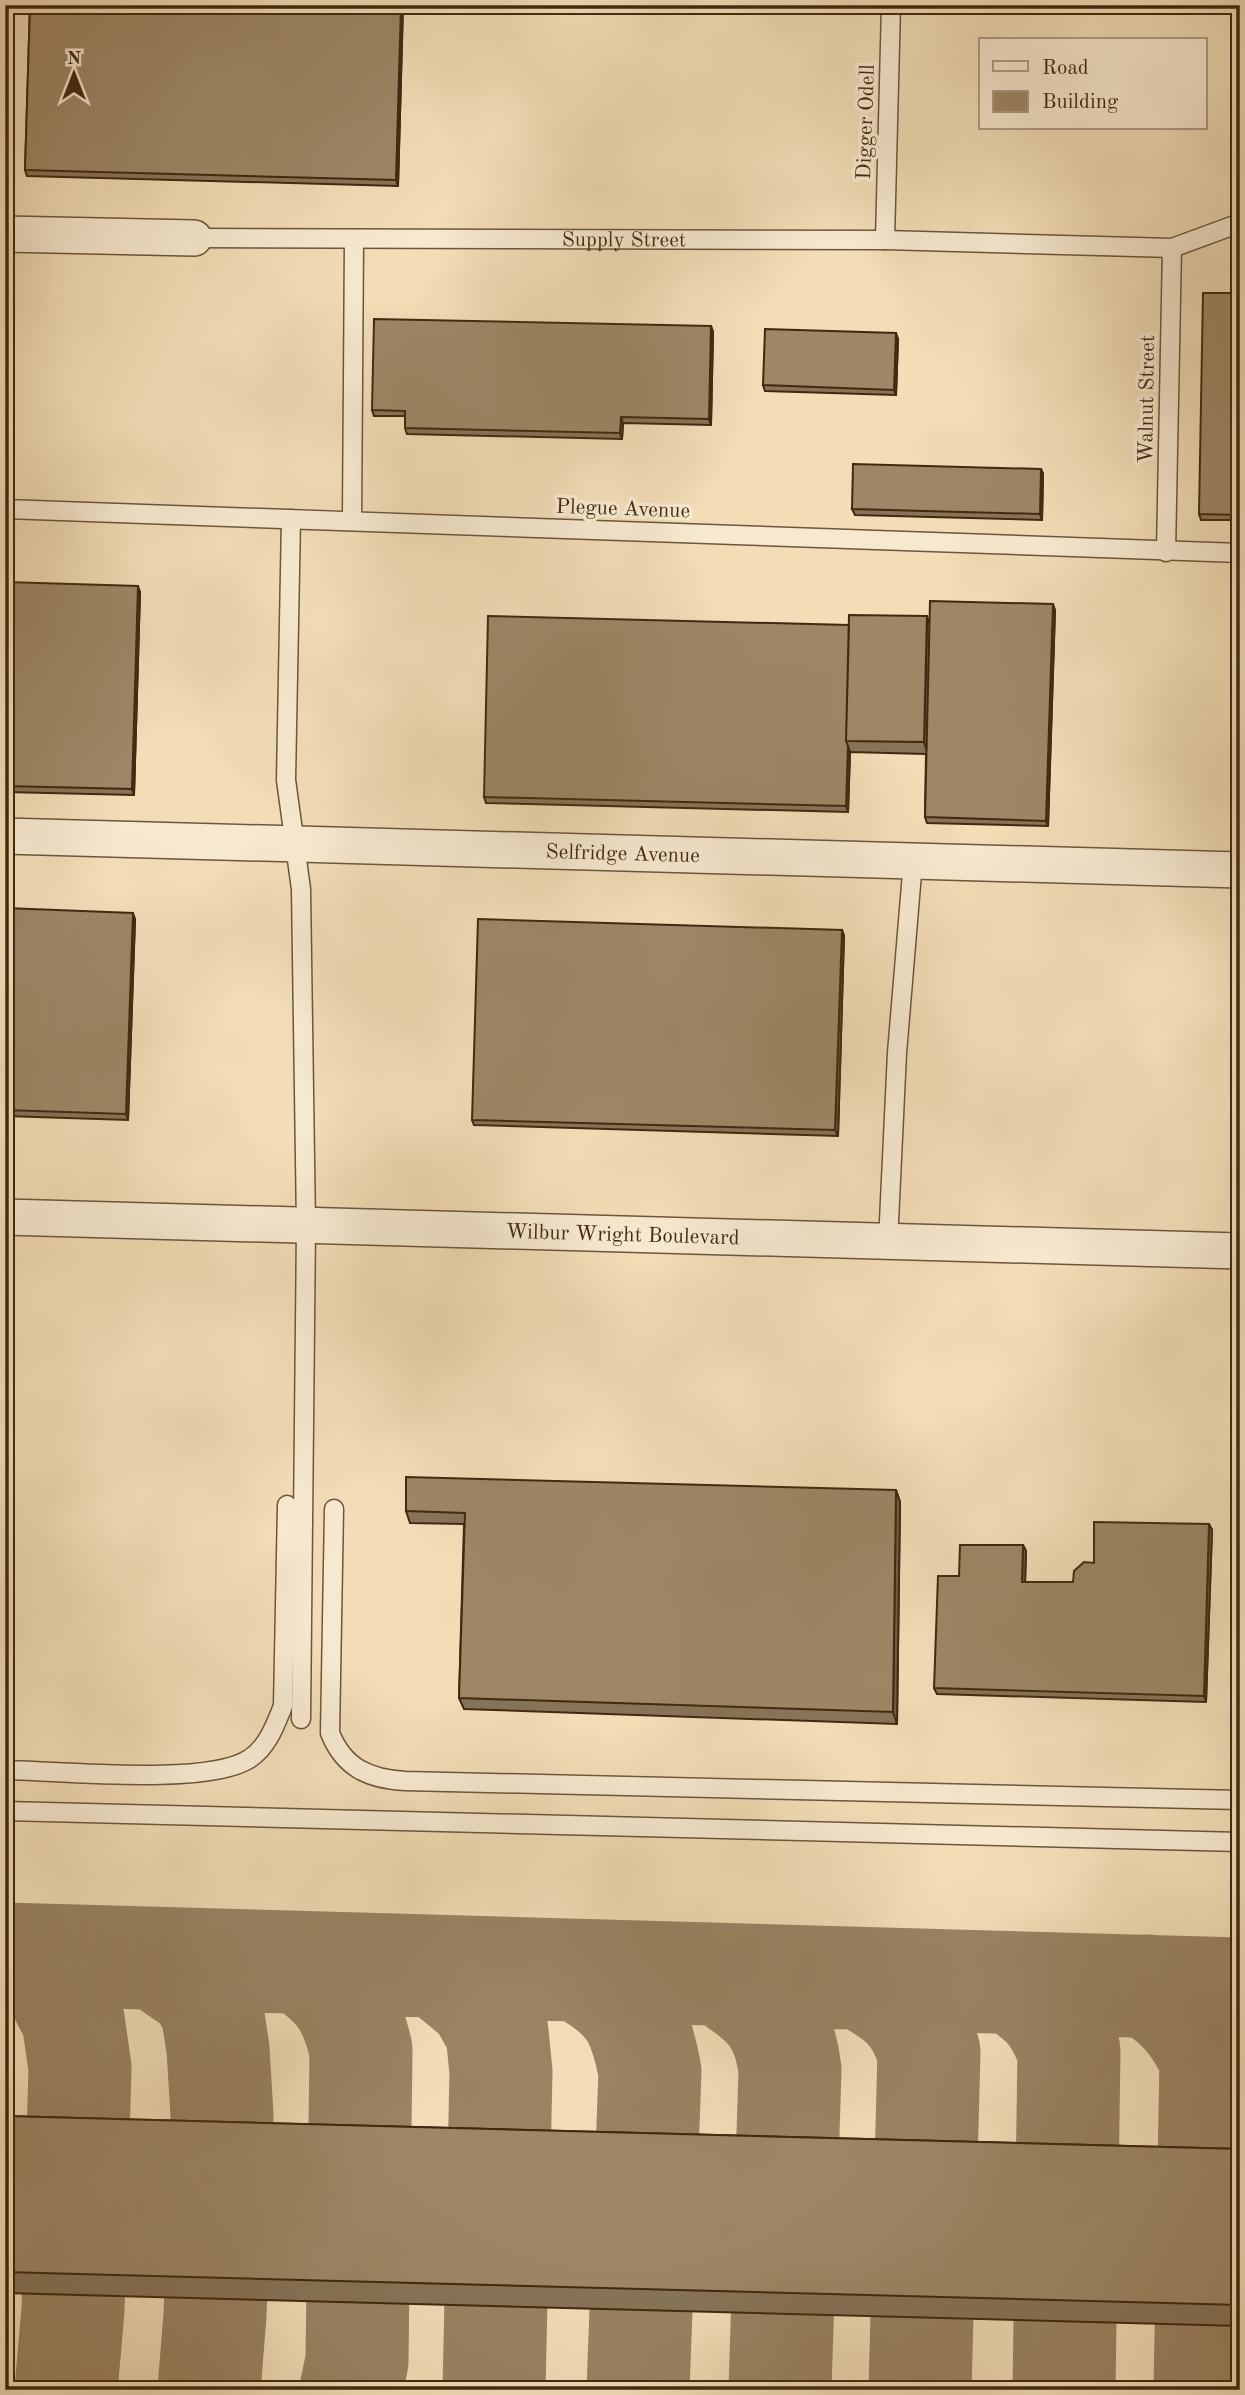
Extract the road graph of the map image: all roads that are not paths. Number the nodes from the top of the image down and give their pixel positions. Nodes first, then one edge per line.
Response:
1 (891, 5) edge
2 (1240, 223) edge
3 (5, 234) edge
4 (194, 239) joint
5 (354, 239) junction
6 (885, 240) junction
7 (1172, 248) junction
8 (5, 509) edge
9 (291, 519) junction
10 (352, 521) junction
11 (1166, 552) junction
12 (1240, 553) edge
13 (5, 836) edge
14 (294, 843) junction
15 (913, 861) junction
16 (1240, 870) edge
17 (5, 1217) edge
18 (306, 1226) junction
19 (888, 1242) junction
20 (1240, 1251) edge
21 (287, 1506) dead end
22 (334, 1509) dead end
23 (301, 1719) dead end
24 (5, 1770) edge
25 (1240, 1801) edge
26 (5, 1811) edge
27 (1240, 1842) edge

1 - 6 lane, Digger Odell
2 - 7 lane, Supply Street
3 - 4 street, Supply Street
4 - 5 lane, Supply Street
5 - 6 lane, Supply Street
5 - 10 lane
6 - 7 lane, Supply Street
7 - 11 lane, Walnut Street
8 - 9 lane, Plegue Avenue
9 - 10 lane, Plegue Avenue
9 - 14 lane
10 - 11 lane, Plegue Avenue
11 - 12 lane, Plegue Avenue
13 - 14 street, Selfridge Avenue
14 - 15 street, Selfridge Avenue
14 - 18 lane
15 - 16 street, Selfridge Avenue
15 - 19 lane
17 - 18 street, Wilbur Wright Boulevard
18 - 19 street, Wilbur Wright Boulevard
18 - 23 lane
19 - 20 street, Wilbur Wright Boulevard
21 - 24 lane
22 - 25 lane
26 - 27 lane

